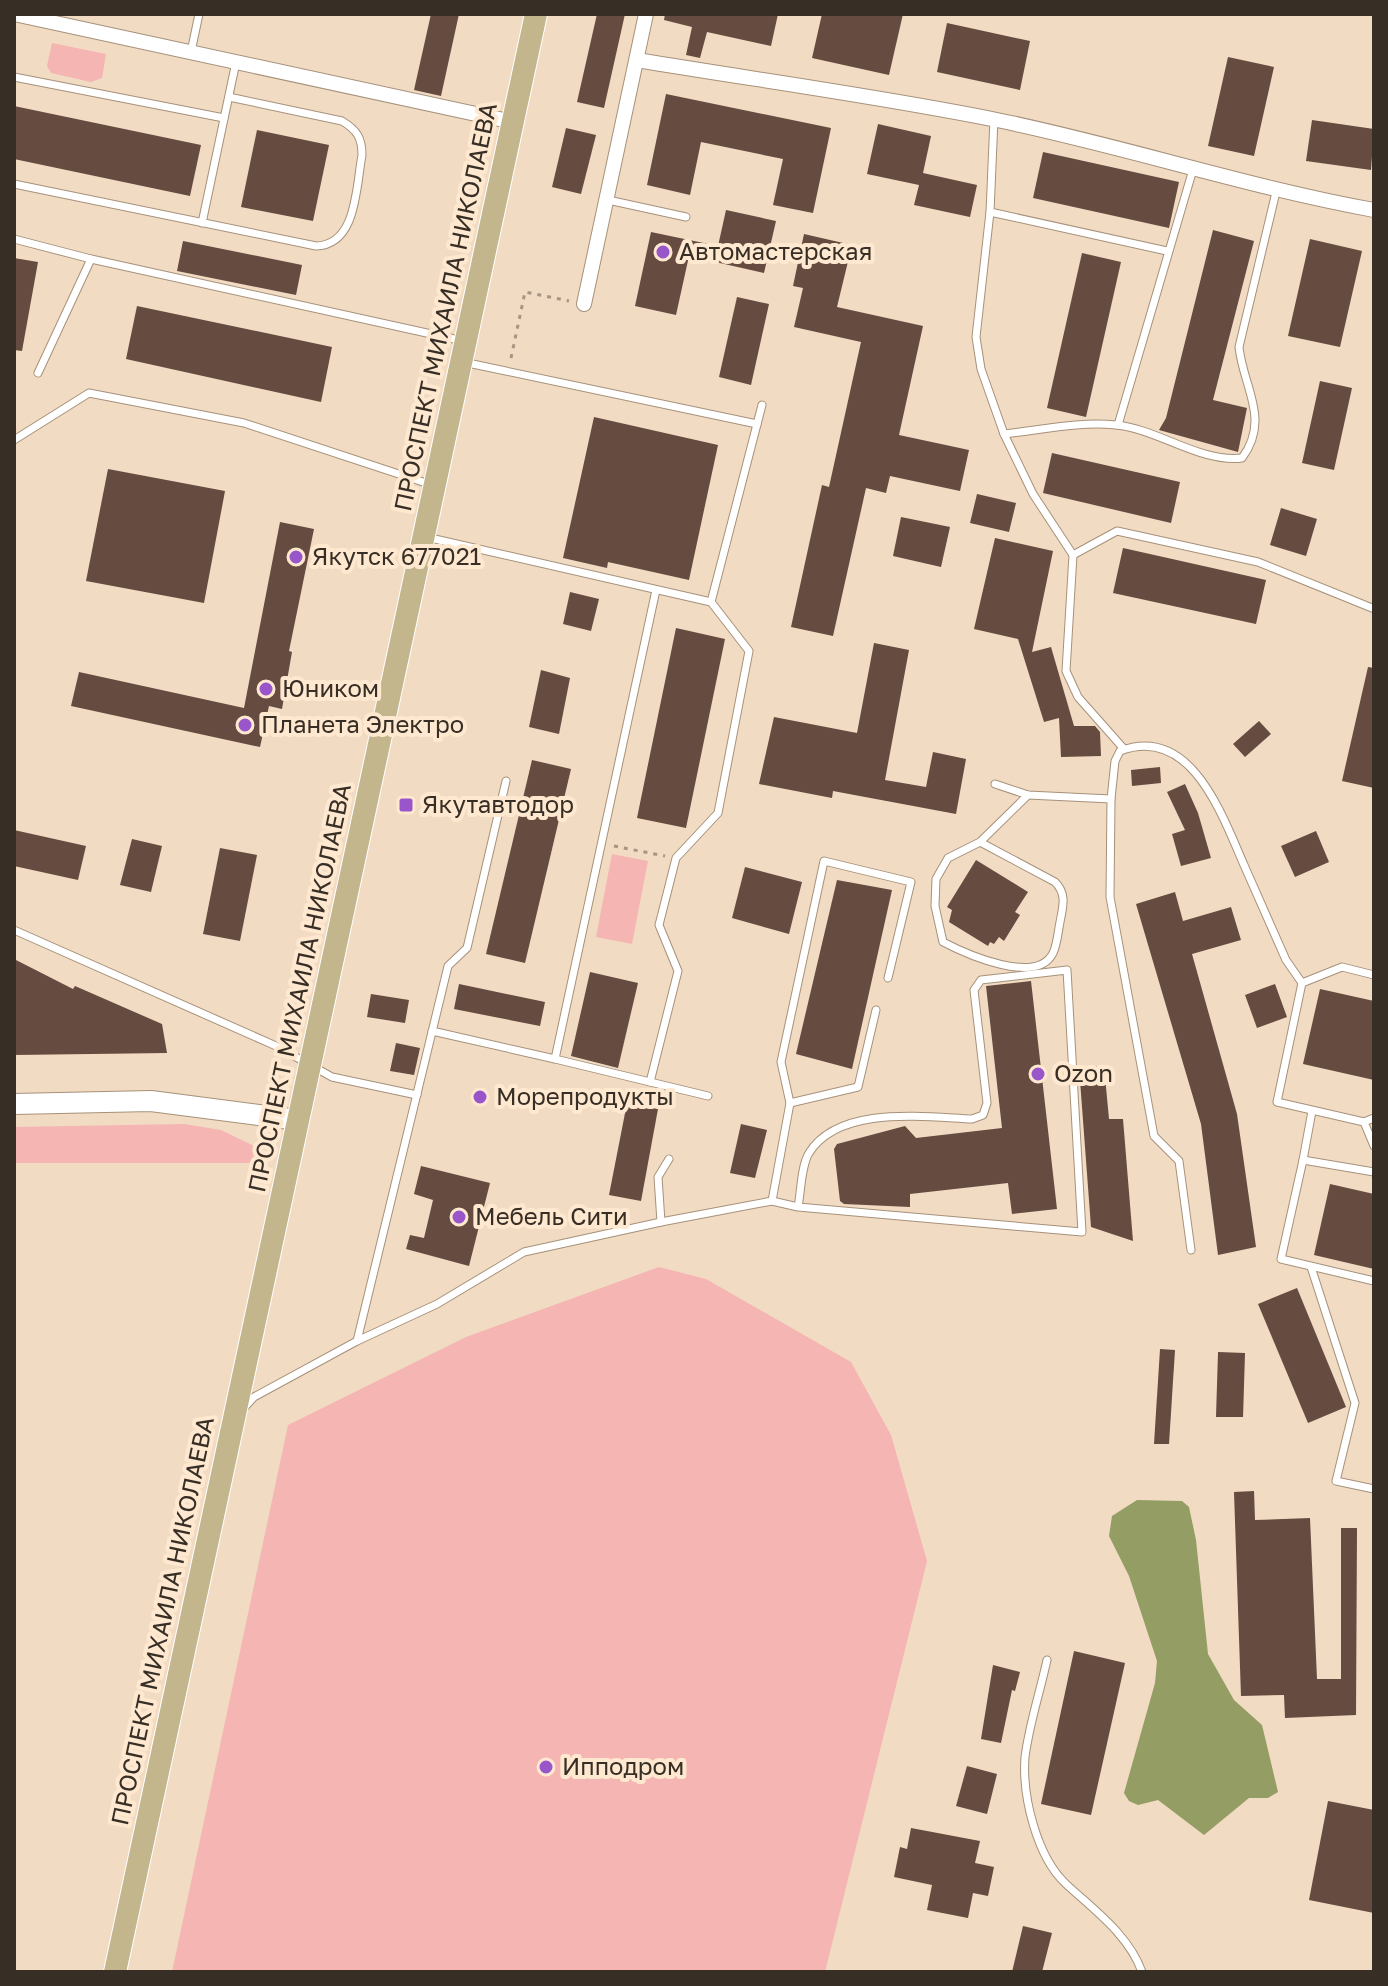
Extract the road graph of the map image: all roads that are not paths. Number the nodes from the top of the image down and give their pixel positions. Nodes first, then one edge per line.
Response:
1 (14, 14) edge
2 (199, 14) edge
3 (536, 14) edge
4 (646, 14) edge
5 (191, 52) junction
6 (637, 60) junction
7 (236, 62) junction
8 (14, 77) edge
9 (229, 97) junction
10 (224, 118) junction
11 (994, 119) junction
12 (513, 122) junction
13 (1194, 166) junction
14 (14, 184) edge
15 (1276, 192) junction
16 (608, 200) junction
17 (1374, 210) edge
18 (990, 212) junction
19 (686, 217) dead end
20 (202, 223) junction
21 (14, 239) edge
22 (1167, 251) junction
23 (91, 259) junction
24 (584, 304) road end
25 (463, 352) junction
26 (38, 373) dead end
27 (762, 405) dead end
28 (757, 424) junction
29 (1118, 425) junction
30 (1004, 434) junction
31 (14, 440) edge
32 (434, 486) junction
33 (423, 537) junction
34 (1073, 555) junction
35 (656, 590) junction
36 (711, 602) junction
37 (1372, 608) edge
38 (1124, 749) junction
39 (506, 781) dead end
40 (995, 784) dead end
41 (1028, 795) junction
42 (1111, 799) junction
43 (980, 842) junction
44 (14, 930) edge
45 (1374, 975) edge
46 (888, 978) dead end
47 (1302, 983) junction
48 (876, 1010) dead end
49 (432, 1031) junction
50 (555, 1059) junction
51 (310, 1065) junction
52 (650, 1082) junction
53 (417, 1095) junction
54 (708, 1096) dead end
55 (790, 1103) junction
56 (14, 1104) edge
57 (1312, 1111) junction
58 (1374, 1118) edge
59 (298, 1120) junction
60 (1364, 1122) junction
61 (1374, 1146) edge
62 (669, 1159) dead end
63 (1303, 1160) junction
64 (1374, 1172) edge
65 (772, 1201) junction
66 (798, 1207) junction
67 (661, 1222) junction
68 (1191, 1250) dead end
69 (1311, 1267) junction
70 (1374, 1281) edge
71 (357, 1341) junction
72 (234, 1418) junction
73 (1374, 1489) edge
74 (1047, 1660) dead end
75 (115, 1972) edge
76 (1142, 1972) edge

1 - 5 street
2 - 5 lane
3 - 12 main road, ПРОСПЕКТ МИХАИЛА НИКОЛАЕВА
4 - 6 street
5 - 7 street
6 - 11 street
6 - 16 street
7 - 9 lane
7 - 12 street
8 - 10 lane
9 - 10 lane
9 - 20 lane
10 - 20 lane
11 - 13 street
11 - 18 lane
12 - 25 main road, ПРОСПЕКТ МИХАИЛА НИКОЛАЕВА
13 - 15 street
13 - 22 lane
14 - 20 lane
15 - 17 street
15 - 29 lane
16 - 19 lane
16 - 24 street
18 - 22 lane
18 - 30 lane
21 - 23 lane
22 - 29 lane
23 - 25 lane
23 - 26 lane
25 - 28 lane
25 - 32 main road, ПРОСПЕКТ МИХАИЛА НИКОЛАЕВА
27 - 28 lane
28 - 36 lane
29 - 30 lane
30 - 34 lane
31 - 32 lane
32 - 33 main road, ПРОСПЕКТ МИХАИЛА НИКОЛАЕВА
33 - 35 lane
33 - 51 main road, ПРОСПЕКТ МИХАИЛА НИКОЛАЕВА
34 - 37 lane
34 - 38 lane
35 - 36 lane
35 - 50 lane
36 - 52 lane
38 - 42 lane
38 - 47 lane
39 - 49 lane
40 - 41 lane
41 - 42 lane
41 - 43 lane
42 - 68 lane
43 - 43 lane
44 - 51 lane
45 - 47 lane
46 - 55 lane
47 - 57 lane
48 - 55 lane
49 - 50 lane
49 - 53 lane
50 - 52 lane
51 - 53 lane
51 - 59 main road, ПРОСПЕКТ МИХАИЛА НИКОЛАЕВА
52 - 54 lane
53 - 71 lane
55 - 65 lane
56 - 59 street
57 - 60 lane
57 - 63 lane
58 - 60 lane
59 - 72 main road, ПРОСПЕКТ МИХАИЛА НИКОЛАЕВА
60 - 61 lane
62 - 67 lane
63 - 64 lane
63 - 69 lane
65 - 66 lane
65 - 67 lane
66 - 66 lane
67 - 71 lane
69 - 70 lane
69 - 73 lane
71 - 72 lane
72 - 75 main road, ПРОСПЕКТ МИХАИЛА НИКОЛАЕВА
74 - 76 lane

